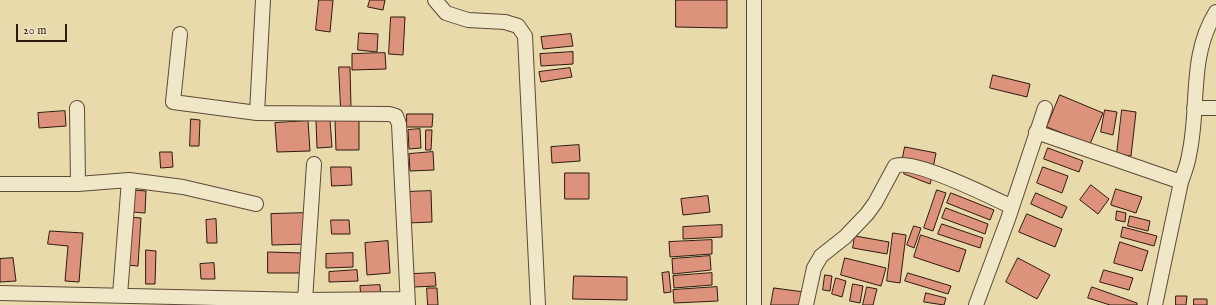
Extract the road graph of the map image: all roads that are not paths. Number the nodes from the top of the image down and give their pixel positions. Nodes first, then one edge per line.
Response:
1 (263, 0) edge
2 (435, 0) edge
3 (754, 0) edge
4 (1216, 12) edge
5 (180, 34) dead end
6 (77, 108) dead end
7 (1045, 108) dead end
8 (1194, 108) junction
9 (1216, 108) edge
10 (257, 113) junction
11 (1036, 132) junction
12 (314, 164) dead end
13 (129, 180) junction
14 (1181, 182) junction
15 (0, 184) edge
16 (78, 184) junction
17 (256, 204) dead end
18 (1012, 207) junction
19 (0, 293) edge
20 (120, 295) junction
21 (305, 300) junction
22 (407, 302) edge
23 (538, 305) edge
24 (754, 305) edge
25 (806, 305) edge
26 (976, 305) edge
27 (1154, 305) edge

1 - 10 street
2 - 23 street
3 - 24 street
4 - 8 street
5 - 10 street
6 - 16 street
7 - 11 street
8 - 9 street
8 - 14 street
10 - 22 street
11 - 14 street
11 - 18 street
12 - 21 street
13 - 16 street
13 - 17 street
13 - 20 street
14 - 27 street
15 - 16 street
18 - 25 street
18 - 26 street
19 - 20 street
20 - 21 street
21 - 22 street

